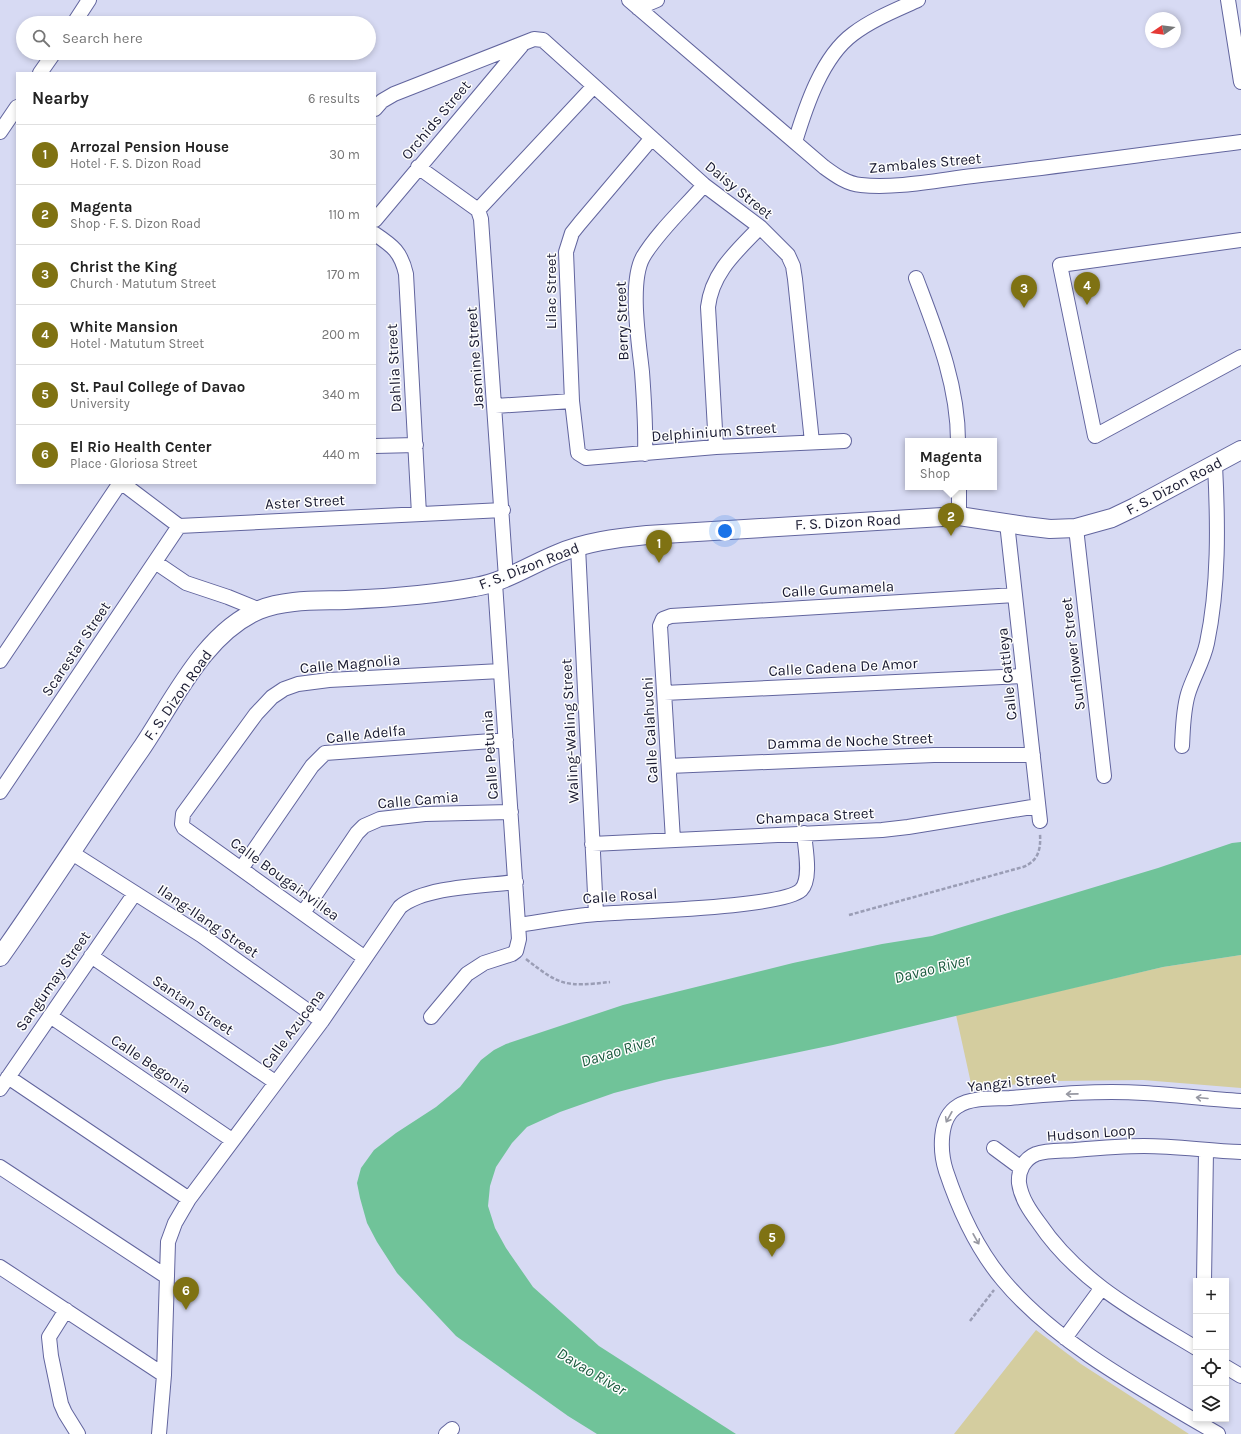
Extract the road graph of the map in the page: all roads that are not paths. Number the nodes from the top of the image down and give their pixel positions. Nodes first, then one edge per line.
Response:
1 (90, 0) edge
2 (658, 0) edge
3 (918, 0) edge
4 (1228, 0) edge
5 (634, 4) edge
6 (79, 16) edge
7 (1237, 34) edge
8 (524, 43) junction
9 (49, 60) edge
10 (41, 72) edge
11 (1241, 82) edge
12 (594, 86) junction
13 (16, 108) edge
14 (376, 108) edge
15 (2, 125) edge
16 (652, 138) junction
17 (795, 142) junction
18 (1241, 142) edge
19 (418, 167) junction
20 (704, 185) junction
21 (478, 210) junction
22 (376, 219) edge
23 (760, 227) junction
24 (376, 235) edge
25 (1241, 240) edge
26 (916, 278) dead end
27 (1241, 357) edge
28 (572, 401) junction
29 (495, 406) junction
30 (958, 438) edge
31 (844, 441) dead end
32 (812, 442) junction
33 (416, 445) junction
34 (376, 446) edge
35 (716, 447) junction
36 (1241, 450) edge
37 (645, 454) junction
38 (586, 458) joint
39 (1215, 465) junction
40 (120, 484) edge
41 (122, 484) edge
42 (959, 490) edge
43 (503, 510) junction
44 (419, 514) junction
45 (959, 516) junction
46 (1007, 523) junction
47 (179, 526) junction
48 (1076, 528) junction
49 (578, 546) junction
50 (155, 562) junction
51 (501, 580) junction
52 (1015, 595) junction
53 (260, 610) junction
54 (663, 619) joint
55 (0, 661) edge
56 (501, 671) junction
57 (1024, 676) junction
58 (664, 693) junction
59 (506, 740) junction
60 (1182, 746) dead end
61 (1033, 755) junction
62 (669, 766) junction
63 (1104, 776) dead end
64 (0, 792) edge
65 (1038, 806) junction
66 (511, 812) junction
67 (1040, 821) road end
68 (184, 828) joint
69 (804, 834) junction
70 (673, 840) junction
71 (592, 844) junction
72 (72, 853) junction
73 (241, 869) junction
74 (516, 882) junction
75 (135, 893) junction
76 (304, 913) junction
77 (596, 914) junction
78 (519, 925) junction
79 (91, 956) junction
80 (0, 957) edge
81 (365, 958) junction
82 (50, 1016) junction
83 (431, 1017) dead end
84 (322, 1021) junction
85 (8, 1078) junction
86 (275, 1082) junction
87 (0, 1089) edge
88 (1241, 1101) edge
89 (232, 1140) junction
90 (994, 1148) dead end
91 (1206, 1151) junction
92 (1241, 1152) edge
93 (0, 1167) edge
94 (1021, 1168) junction
95 (189, 1199) junction
96 (0, 1266) edge
97 (167, 1277) junction
98 (1204, 1278) edge
99 (1101, 1288) junction
100 (66, 1310) junction
101 (1066, 1338) junction
102 (1193, 1343) edge
103 (1229, 1369) edge
104 (164, 1375) junction
105 (1241, 1376) edge
106 (78, 1434) edge
107 (159, 1434) edge
108 (1218, 1434) edge

1 - 6 street
2 - 5 street
3 - 17 street
4 - 7 street
5 - 17 street, Zambales Street
7 - 11 street
8 - 12 street, Daisy Street
8 - 14 street
8 - 19 street, Orchids Street
9 - 10 street
12 - 16 street, Daisy Street
12 - 21 street
13 - 15 street
16 - 20 street, Daisy Street
16 - 28 street, Lilac Street
17 - 18 street, Zambales Street
19 - 21 street
19 - 22 street, Orchids Street
20 - 23 street, Daisy Street
20 - 37 street, Berry Street
21 - 29 street, Jasmine Street
23 - 32 street, Daisy Street
23 - 35 street
24 - 33 street, Dahlia Street
25 - 27 street
26 - 30 street
28 - 29 street
28 - 38 street, Lilac Street
29 - 43 street, Jasmine Street
31 - 32 street, Delphinium Street
32 - 35 street, Delphinium Street
33 - 34 street
33 - 44 street, Dahlia Street
35 - 37 street, Delphinium Street
36 - 39 main road, F. S. Dizon Road
37 - 38 street, Delphinium Street
39 - 48 main road, F. S. Dizon Road
39 - 60 street
40 - 55 street
41 - 47 street
42 - 45 street
43 - 44 street, Aster Street
43 - 51 street, Jasmine Street
44 - 47 street, Aster Street
45 - 46 main road, F. S. Dizon Road
45 - 49 main road, F. S. Dizon Road
46 - 48 main road, F. S. Dizon Road
46 - 52 street, Calle Cattleya
47 - 50 street, Scarestar Street
48 - 63 street, Sunflower Street
49 - 51 main road, F. S. Dizon Road
49 - 71 street, Waling-Waling Street
50 - 53 street
50 - 64 street, Scarestar Street
51 - 53 main road, F. S. Dizon Road
51 - 56 street, Calle Petunia
52 - 54 street, Calle Gumamela
52 - 57 street, Calle Cattleya
53 - 72 main road, F. S. Dizon Road
54 - 58 street, Calle Calahuchi
56 - 59 street, Calle Petunia
56 - 68 street, Calle Magnolia
57 - 58 street, Calle Cadena De Amor
57 - 61 street, Calle Cattleya
58 - 62 street, Calle Calahuchi
59 - 66 street, Calle Petunia
59 - 73 street, Calle Adelfa
61 - 62 street, Damma de Noche Street
61 - 65 street, Calle Cattleya
62 - 70 street, Calle Calahuchi
65 - 67 street, Calle Cattleya
65 - 69 street, Champaca Street
66 - 74 street, Calle Petunia
66 - 76 street, Calle Camia
68 - 73 street, Calle Bougainvillea
69 - 70 street, Champaca Street
69 - 77 street, Calle Rosal
70 - 71 street, Champaca Street
71 - 77 street, Waling-Waling Street
72 - 75 street, Ilang-Ilang Street
72 - 80 main road, F. S. Dizon Road
73 - 76 street, Calle Bougainvillea
74 - 78 street, Calle Petunia
74 - 81 street, Calle Azucena
75 - 79 street, Sangumay Street
75 - 84 street, Ilang-Ilang Street
76 - 81 street, Calle Bougainvillea
77 - 78 street, Calle Rosal
78 - 83 street
79 - 82 street, Sangumay Street
79 - 86 street, Santan Street
81 - 84 street, Calle Azucena
82 - 85 street, Sangumay Street
82 - 89 street, Calle Begonia
84 - 86 street, Calle Azucena
85 - 87 street, Sangumay Street
85 - 95 street
86 - 89 street, Calle Azucena
88 -> 101 street, Yangzi Street
89 - 95 street, Calle Azucena
90 - 94 street
91 - 92 street, Hudson Loop
91 - 94 street, Hudson Loop
91 - 98 street
93 - 97 street
94 - 99 street
95 - 97 street, Calle Azucena
96 - 100 street
97 - 104 street, Calle Azucena
99 - 101 street
99 - 102 street
100 - 104 street
100 - 106 street
101 - 108 street, Yangzi Street
103 - 105 street
104 - 107 street, Calle Azucena

